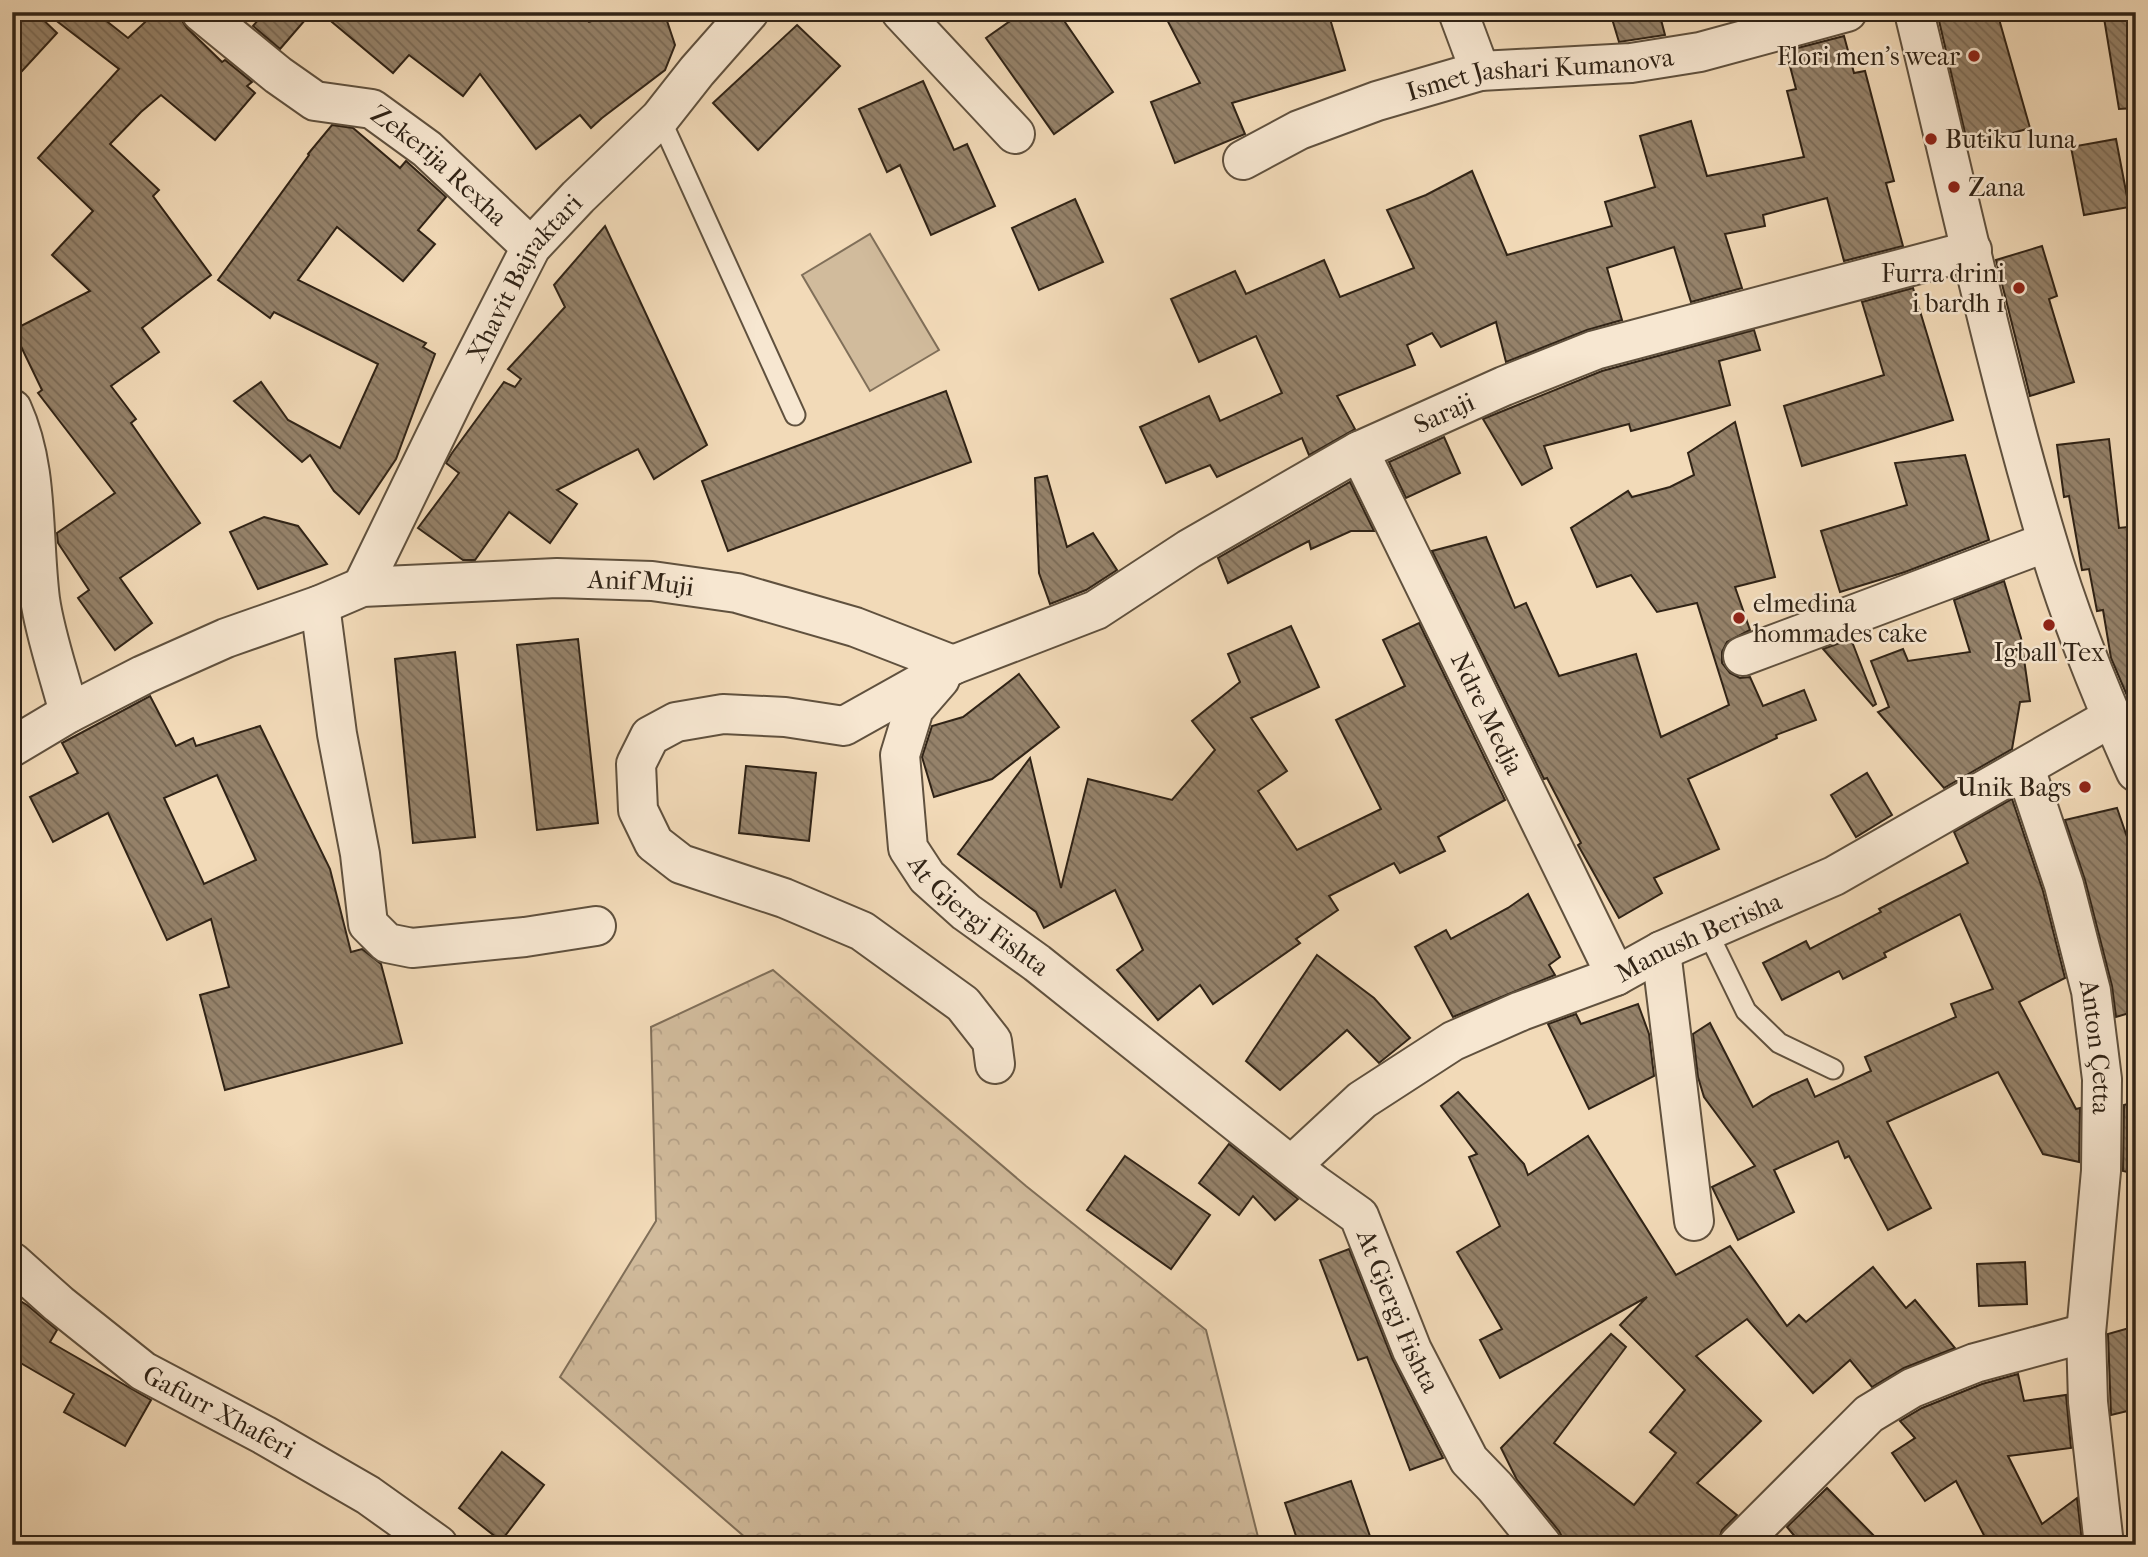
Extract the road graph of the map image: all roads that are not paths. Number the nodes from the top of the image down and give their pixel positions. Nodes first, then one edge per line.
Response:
1 (201, 12) edge
2 (901, 12) edge
3 (1458, 12) edge
4 (1847, 12) edge
5 (1914, 12) edge
6 (730, 18) edge
7 (1480, 71) junction
8 (660, 118) junction
9 (1015, 134) dead end
10 (1243, 160) dead end
11 (531, 247) junction
12 (1972, 250) junction
13 (12, 409) edge
14 (794, 415) dead end
15 (1359, 451) junction
16 (2047, 542) junction
17 (362, 587) junction
18 (320, 605) junction
19 (1743, 656) dead end
20 (953, 665) junction
21 (69, 713) junction
22 (2112, 717) junction
23 (12, 747) edge
24 (2025, 768) junction
25 (2135, 771) edge
26 (596, 926) dead end
27 (1707, 931) junction
28 (1661, 951) junction
29 (1616, 976) junction
30 (995, 1064) dead end
31 (1833, 1069) dead end
32 (1292, 1165) junction
33 (1695, 1222) dead end
34 (12, 1262) edge
35 (2085, 1333) junction
36 (438, 1545) edge
37 (1542, 1545) edge
38 (1738, 1545) edge
39 (2104, 1545) edge

1 - 11 street, Zekerija Rexha
2 - 9 street
3 - 7 street
4 - 7 street, Ismet Jashari Kumanova
5 - 12 street
6 - 8 street, Xhavit Bajraktari
7 - 10 street, Ismet Jashari Kumanova
8 - 11 street, Xhavit Bajraktari
8 - 14 lane
11 - 17 street, Xhavit Bajraktari
12 - 15 street, Saraji
12 - 16 street
13 - 21 street
15 - 20 street, Saraji
15 - 29 street, Ndre Medja
16 - 19 street
16 - 22 street
17 - 18 street, Anif Muji
17 - 20 street, Anif Muji
18 - 21 street, Anif Muji
18 - 26 street
20 - 30 street
20 - 32 street, At Gjergj Fishta
21 - 23 street, Anif Muji
22 - 24 street, Manush Berisha
22 - 25 street
24 - 27 street, Manush Berisha
24 - 35 street, Anton Çetta
27 - 28 street, Manush Berisha
27 - 31 lane
28 - 29 street, Manush Berisha
28 - 33 street
29 - 32 street, Manush Berisha
32 - 37 street, At Gjergj Fishta
34 - 36 street, Gafurr Xhaferi
35 - 38 street
35 - 39 street, Anton Çetta

